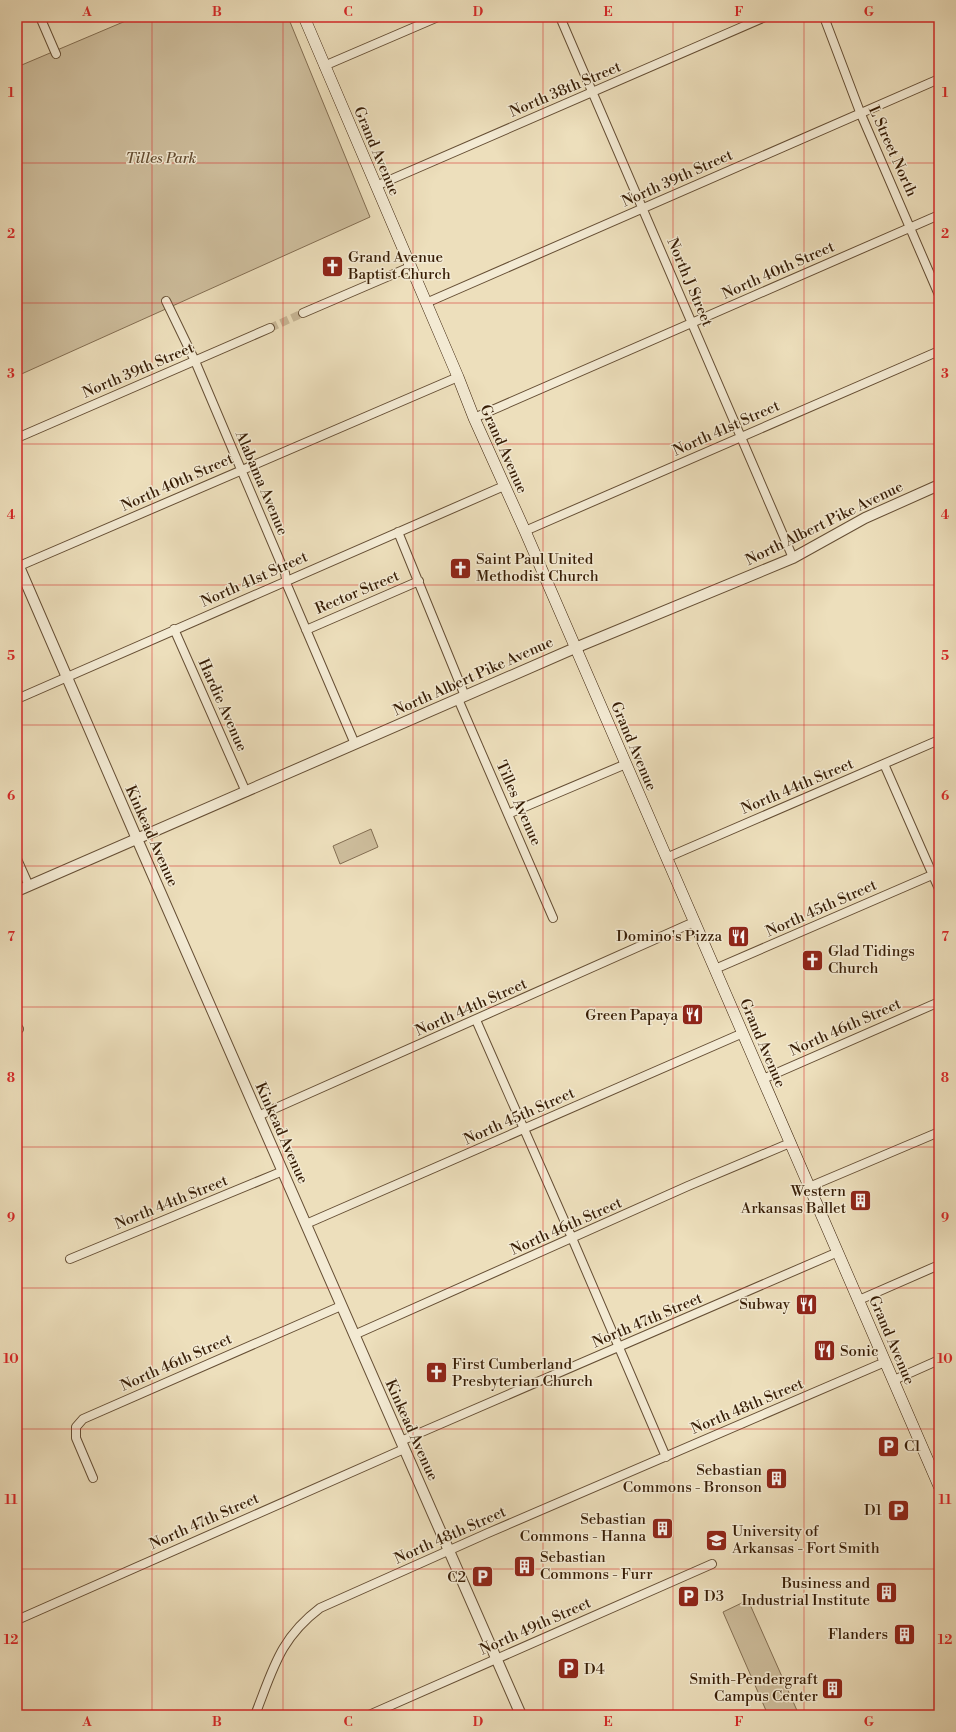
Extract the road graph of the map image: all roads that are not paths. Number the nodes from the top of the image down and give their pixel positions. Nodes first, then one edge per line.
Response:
1 (40, 17) edge
2 (304, 17) edge
3 (438, 17) edge
4 (560, 17) edge
5 (765, 17) edge
6 (824, 17) edge
7 (56, 54) dead end
8 (324, 66) junction
9 (939, 79) edge
10 (593, 92) junction
11 (860, 112) junction
12 (376, 186) junction
13 (642, 208) junction
14 (939, 215) edge
15 (911, 227) junction
16 (410, 267) junction
17 (939, 295) edge
18 (166, 301) dead end
19 (426, 303) junction
20 (303, 313) tunnel mouth
21 (692, 324) junction
22 (270, 328) tunnel mouth
23 (939, 351) edge
24 (195, 361) junction
25 (458, 377) junction
26 (474, 418) junction
27 (741, 437) junction
28 (17, 438) edge
29 (241, 469) junction
30 (939, 485) edge
31 (504, 486) junction
32 (525, 531) junction
33 (398, 532) junction
34 (793, 558) junction
35 (18, 565) edge
36 (286, 580) junction
37 (419, 581) junction
38 (174, 629) junction
39 (306, 630) junction
40 (575, 648) junction
41 (66, 677) junction
42 (461, 698) junction
43 (17, 699) edge
44 (939, 740) edge
45 (355, 744) junction
46 (626, 764) junction
47 (884, 764) junction
48 (246, 792) junction
49 (508, 814) junction
50 (137, 839) junction
51 (666, 858) junction
52 (17, 860) edge
53 (936, 873) edge
54 (29, 886) junction
55 (939, 889) edge
56 (17, 891) edge
57 (553, 918) dead end
58 (694, 922) junction
59 (715, 969) junction
60 (939, 1002) edge
61 (476, 1020) junction
62 (743, 1033) junction
63 (763, 1079) junction
64 (258, 1116) junction
65 (523, 1129) junction
66 (939, 1132) edge
67 (790, 1143) junction
68 (282, 1172) junction
69 (810, 1187) junction
70 (306, 1224) junction
71 (572, 1238) junction
72 (838, 1252) junction
73 (70, 1259) dead end
74 (939, 1265) edge
75 (859, 1300) junction
76 (341, 1306) junction
77 (354, 1335) junction
78 (618, 1348) junction
79 (939, 1360) edge
80 (885, 1362) junction
81 (894, 1380) junction
82 (403, 1445) junction
83 (666, 1457) junction
84 (93, 1478) dead end
85 (939, 1486) edge
86 (449, 1550) junction
87 (712, 1564) dead end
88 (17, 1620) edge
89 (497, 1658) junction
90 (255, 1715) edge
91 (369, 1715) edge
92 (521, 1715) edge

1 - 7 street
2 - 8 main road, Grand Avenue
3 - 8 street
4 - 10 street, North J Street
5 - 10 street, North 38th Street
6 - 11 street, L Street North
8 - 12 main road, Grand Avenue
9 - 11 street, North 39th Street
10 - 12 street, North 38th Street
10 - 13 street, North J Street
11 - 13 street, North 39th Street
11 - 15 street, L Street North
12 - 16 main road, Grand Avenue
13 - 19 street, North 39th Street
13 - 21 street, North J Street
14 - 15 street, North 40th Street
15 - 17 street, L Street North
15 - 21 street, North 40th Street
16 - 19 main road, Grand Avenue
16 - 20 street
18 - 24 street, Alabama Avenue
19 - 25 main road, Grand Avenue
21 - 26 street, North 40th Street
21 - 27 street, North J Street
22 - 24 street, North 39th Street
23 - 27 street, North 41st Street
24 - 28 street, North 39th Street
24 - 29 street, Alabama Avenue
25 - 26 main road, Grand Avenue
25 - 29 street, North 40th Street
26 - 31 main road, Grand Avenue
27 - 32 street, North 41st Street
27 - 34 street, North J Street
29 - 35 street, North 40th Street
29 - 36 street, Alabama Avenue
30 - 34 street, North Albert Pike Avenue
31 - 32 main road, Grand Avenue
31 - 33 street, North 41st Street
32 - 40 main road, Grand Avenue
33 - 36 street, North 41st Street
33 - 37 street, Tilles Avenue
34 - 40 street, North Albert Pike Avenue
35 - 41 street, Kinkead Avenue
36 - 38 street, North 41st Street
36 - 39 street, Alabama Avenue
37 - 39 street, Rector Street
37 - 42 street, Tilles Avenue
38 - 41 street, North 41st Street
38 - 48 street, Hardie Avenue
39 - 45 street, Alabama Avenue
40 - 42 street, North Albert Pike Avenue
40 - 46 main road, Grand Avenue
41 - 43 street, North 41st Street
41 - 50 street, Kinkead Avenue
42 - 45 street, North Albert Pike Avenue
42 - 49 street, Tilles Avenue
44 - 47 street, North 44th Street
45 - 48 street, North Albert Pike Avenue
46 - 49 street
46 - 51 main road, Grand Avenue
47 - 51 street, North 44th Street
47 - 53 street
48 - 50 street, North Albert Pike Avenue
49 - 57 street, Tilles Avenue
50 - 54 street, North Albert Pike Avenue
50 - 64 street, Kinkead Avenue
51 - 58 main road, Grand Avenue
52 - 54 street
53 - 55 street
53 - 59 street, North 45th Street
54 - 56 street, North Albert Pike Avenue
58 - 59 main road, Grand Avenue
58 - 61 street, North 44th Street
59 - 62 main road, Grand Avenue
60 - 63 street, North 46th Street
61 - 64 street, North 44th Street
61 - 65 street
62 - 63 main road, Grand Avenue
62 - 65 street, North 45th Street
63 - 67 main road, Grand Avenue
64 - 68 street, Kinkead Avenue
65 - 70 street, North 45th Street
65 - 71 street
66 - 69 street
67 - 69 main road, Grand Avenue
67 - 71 street, North 46th Street
68 - 70 street, Kinkead Avenue
68 - 73 street, North 44th Street
69 - 72 main road, Grand Avenue
70 - 76 street, Kinkead Avenue
71 - 77 street, North 46th Street
71 - 78 street
72 - 75 main road, Grand Avenue
72 - 78 street, North 47th Street
74 - 75 street
75 - 80 main road, Grand Avenue
76 - 77 street, Kinkead Avenue
76 - 84 street, North 46th Street
77 - 82 street, Kinkead Avenue
78 - 82 street, North 47th Street
78 - 83 street
79 - 81 street
80 - 81 main road, Grand Avenue
80 - 83 street, North 48th Street
81 - 85 main road, Grand Avenue
82 - 86 street, Kinkead Avenue
82 - 88 street, North 47th Street
83 - 86 street, North 48th Street
86 - 89 street, Kinkead Avenue
86 - 90 street, North 48th Street
87 - 89 street, North 49th Street
89 - 91 street, North 49th Street
89 - 92 street, Kinkead Avenue

